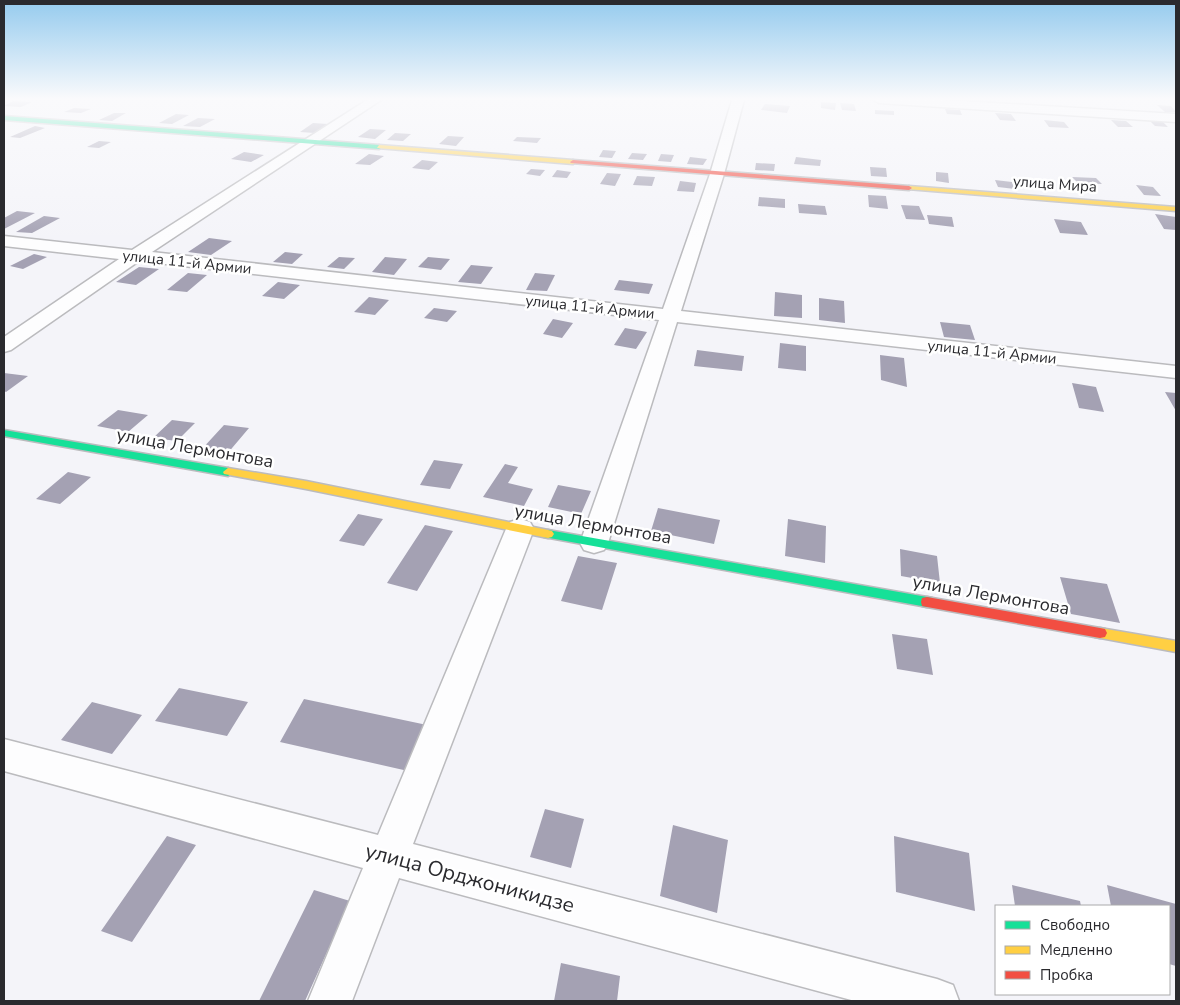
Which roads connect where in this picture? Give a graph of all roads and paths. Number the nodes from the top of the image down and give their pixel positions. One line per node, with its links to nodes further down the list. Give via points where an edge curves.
1 (305, 147): 7 (street)
2 (362, 147): 4 (street, улица Мира)
3 (725, 147): 4 (street)
4 (717, 174): 5 (street, улица Мира); 8 (street)
5 (1176, 208)
6 (4, 241): 7 (street, улица 11-й Армии)
7 (135, 256): 8 (street, улица 11-й Армии); 9 (street)
8 (670, 316): 10 (street, улица 11-й Армии); 13 (street)
9 (4, 346)
10 (1176, 372)
11 (4, 433): 12 (street, улица Лермонтова, via 306,485)
12 (520, 529): 13 (street, улица Лермонтова); 16 (street)
13 (594, 543): 14 (street, улица Лермонтова)
14 (1176, 647)
15 (4, 755): 16 (street, улица Орджоникидзе)
16 (389, 857): 17 (street); 18 (street, улица Орджоникидзе)
17 (330, 1001)
18 (937, 1001)

